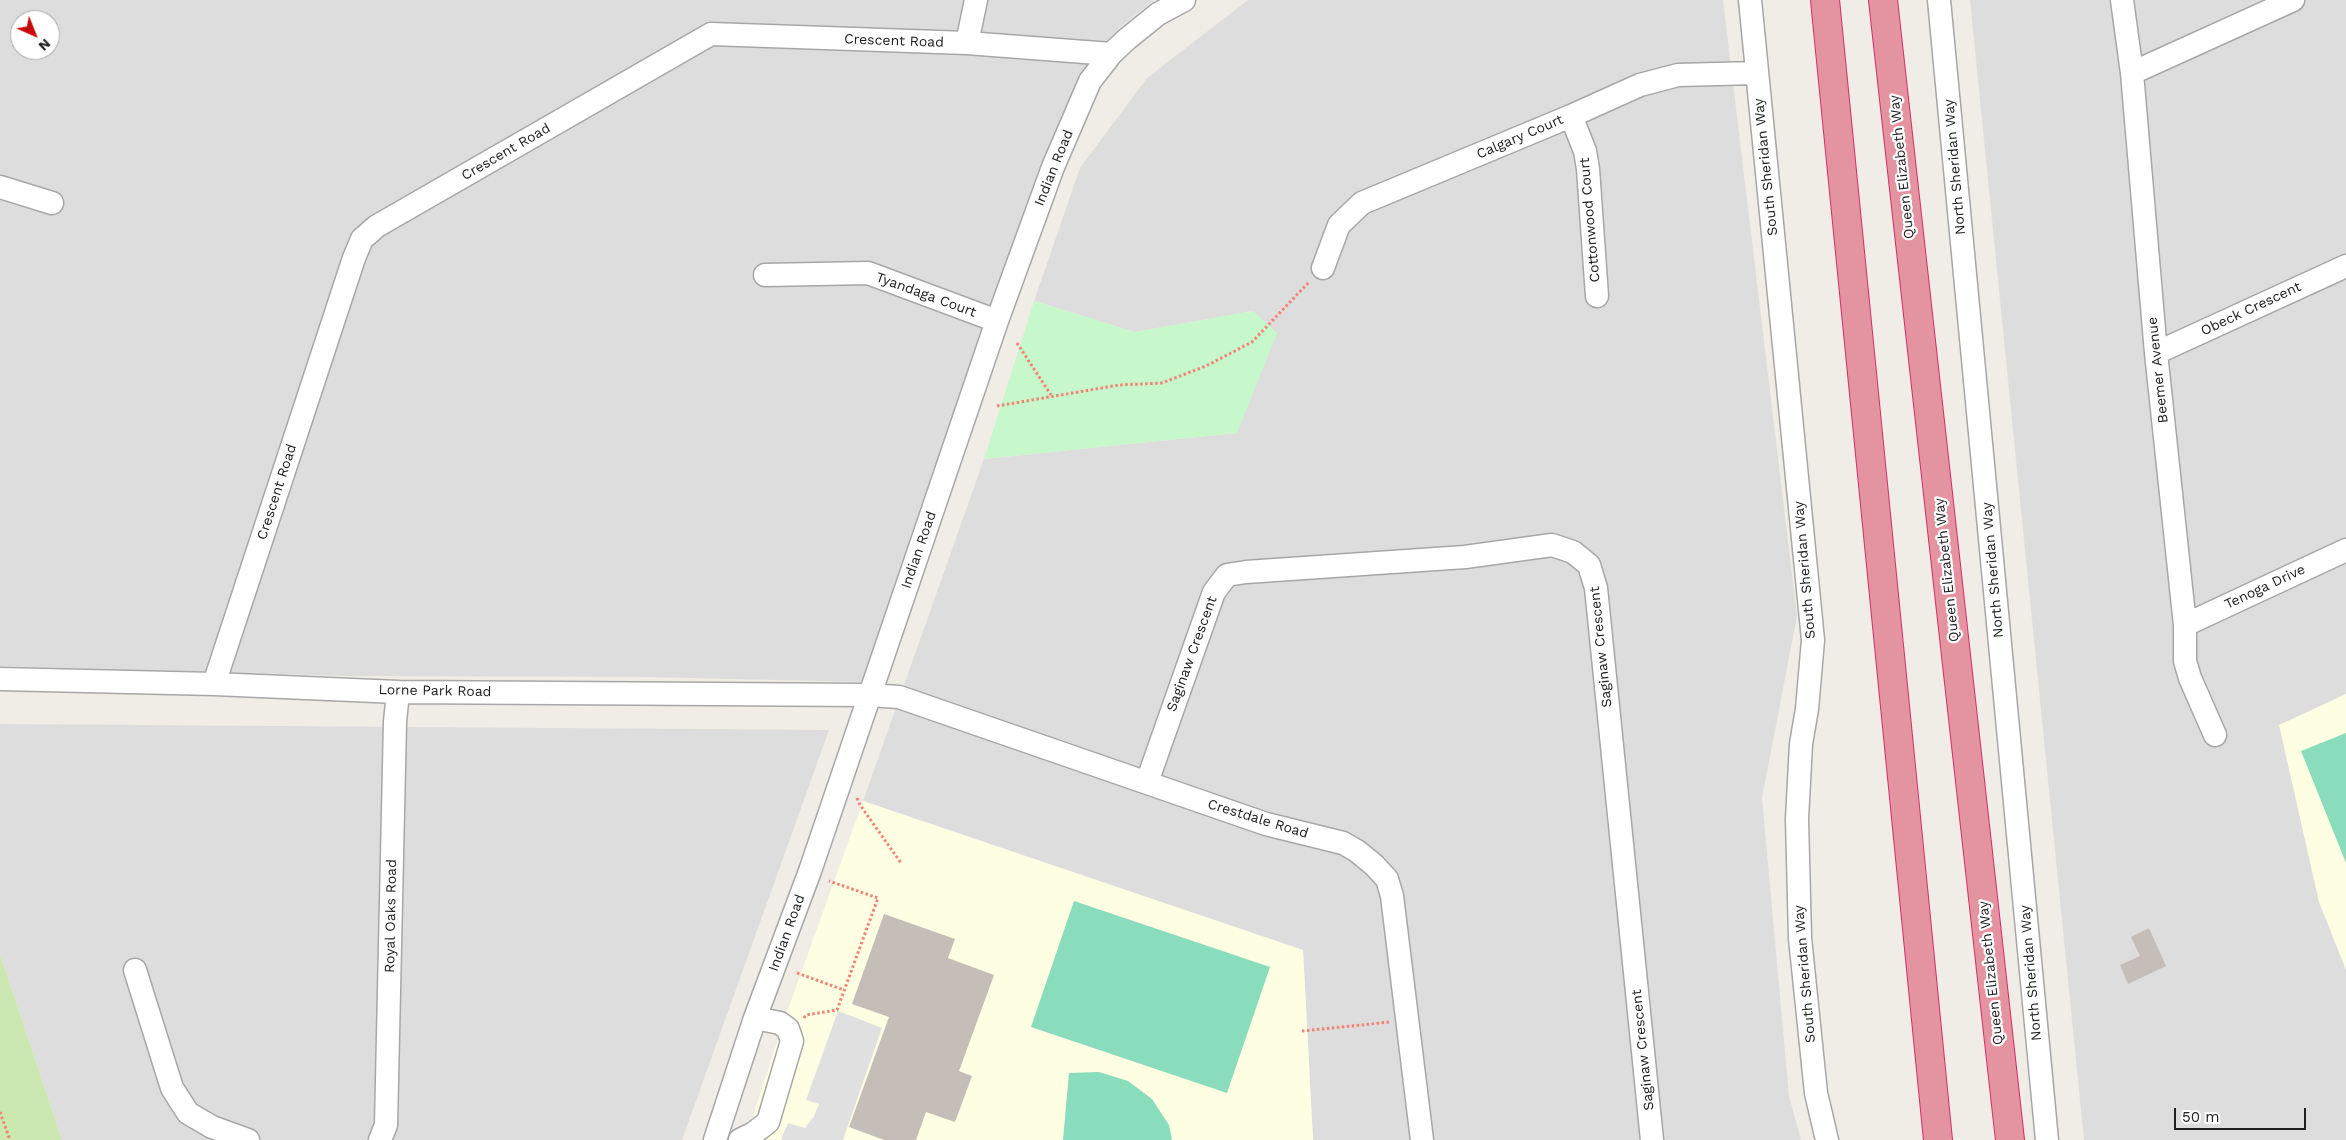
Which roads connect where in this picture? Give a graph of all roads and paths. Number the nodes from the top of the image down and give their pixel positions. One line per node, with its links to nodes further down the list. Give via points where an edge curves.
1 (976, 0): 9 (street)
2 (1184, 0): 10 (street, Indian Road, via 1158,14)
3 (1750, 0): 11 (street, South Sheridan Way)
4 (1825, 0): 52 (highway)
5 (1883, 0): 53 (highway, Queen Elizabeth Way)
6 (1940, 0): 54 (street, North Sheridan Way)
7 (2122, 0): 12 (street, Beemer Avenue)
8 (2293, 0): 12 (street)
9 (967, 43): 10 (street, Crescent Road); 28 (street, Crescent Road, via 711,34 377,226 362,239 354,258)
10 (1111, 54): 20 (street, Indian Road, via 1090,81 1057,158)
11 (1756, 73): 13 (street, Calgary Court, via 1678,75 1640,85); 51 (street, South Sheridan Way, via 1813,640 1801,744 1798,819 1800,938 1816,1093)
12 (2132, 73): 22 (street, Beemer Avenue)
13 (1571, 116): 17 (street, Calgary Court, via 1362,203 1339,225); 19 (street, Cottonwood Court, via 1585,151 1588,170)
14 (0, 187): 15 (street)
15 (52, 203)
16 (2346, 266): 22 (street, Obeck Crescent)
17 (1323, 268): 23 (path, via 1252,342 1206,366 1162,382)
18 (765, 275): 20 (street, Tyandaga Court, via 868,273)
19 (1597, 296)
20 (997, 321): 30 (street, Indian Road)
21 (1016, 343): 23 (path)
22 (2156, 353): 26 (street, Beemer Avenue)
23 (1051, 395): 24 (path)
24 (997, 406)
25 (2346, 550): 26 (street, Tenoga Drive)
26 (2184, 625): 31 (street, Beemer Avenue, via 2185,661)
27 (0, 679): 28 (street, Lorne Park Road)
28 (214, 684): 29 (street, Lorne Park Road)
29 (398, 692): 30 (street, Lorne Park Road); 46 (street, Royal Oaks Road, via 386,1125)
30 (870, 694): 32 (street, Crestdale Road, via 899,697); 39 (street, Indian Road, via 810,871)
31 (2215, 735)
32 (1147, 782): 40 (street, Crestdale Road, via 1266,824 1343,843 1374,865 1387,879 1392,896); 50 (street, Saginaw Crescent, via 1214,592 1227,576 1465,557 1552,545 1573,552 1590,565 1596,588)
33 (857, 798): 34 (path)
34 (901, 862)
35 (829, 881): 38 (path, via 878,898)
36 (135, 970): 45 (street, via 172,1088 188,1113 212,1127)
37 (797, 973): 38 (path)
38 (844, 990): 42 (path, via 836,1010 806,1015)
39 (755, 1018): 42 (street, via 780,1023 788,1029); 47 (street, Indian Road)
40 (1408, 1020): 41 (path); 49 (street, Crestdale Road)
41 (1302, 1030)
42 (792, 1041): 48 (street, via 768,1122 754,1134)
43 (0, 1112): 44 (path)
44 (10, 1140)
45 (248, 1140)
46 (380, 1140)
47 (715, 1140)
48 (740, 1140)
49 (1422, 1140)
50 (1652, 1140)
51 (1827, 1140)
52 (1938, 1140)
53 (2010, 1140)
54 (2047, 1140)

